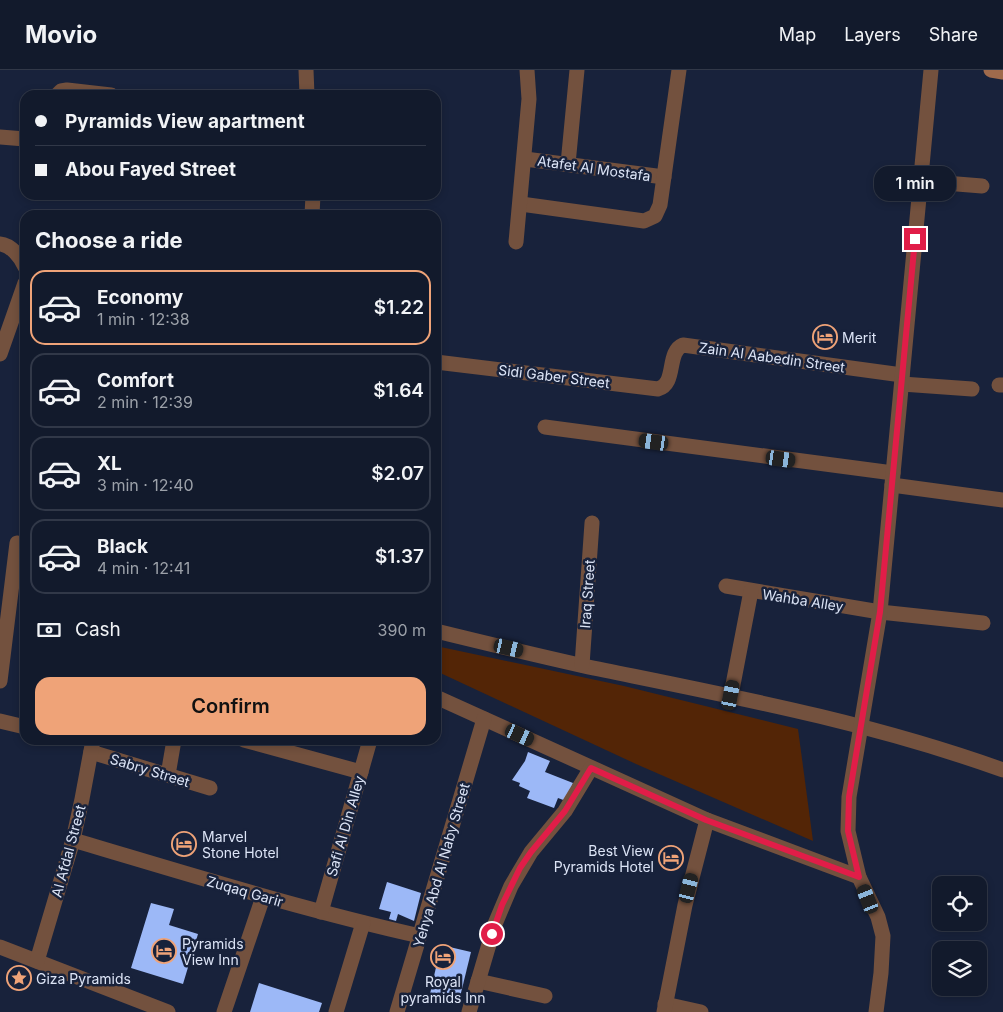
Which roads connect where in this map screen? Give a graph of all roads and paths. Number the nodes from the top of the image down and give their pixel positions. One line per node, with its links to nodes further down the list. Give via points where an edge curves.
1 (306, 70): 8 (street)
2 (527, 70): 11 (street, via 529,99)
3 (577, 70): 12 (street)
4 (679, 70): 13 (street)
5 (931, 70): 14 (street)
6 (992, 70): 7 (main road)
7 (1003, 72)
8 (307, 90)
9 (0, 137): 10 (street)
10 (20, 139)
11 (525, 159): 12 (street, Atafet Al Mostafa); 16 (street)
12 (568, 164): 13 (street, Atafet Al Mostafa)
13 (664, 177): 16 (street, via 659,211 644,221)
14 (920, 181): 15 (street); 23 (street)
15 (982, 186)
16 (520, 204): 17 (street)
17 (516, 242)
18 (0, 244): 19 (street, via 6,245)
19 (20, 259)
20 (20, 296): 21 (street)
21 (0, 354)
22 (441, 363): 24 (street, Sidi Gaber Street, via 658,389)
23 (902, 380): 24 (street, Zain Al Aabedin Street, via 684,345 676,350); 25 (street, Zain Al Aabedin Street); 27 (street)
24 (668, 381)
25 (972, 389)
26 (545, 427): 27 (street)
27 (893, 479): 28 (street); 33 (street)
28 (1003, 500)
29 (592, 523): 36 (street, Iraq Street)
30 (20, 551): 37 (street)
31 (726, 586): 32 (street, Wahba Alley)
32 (751, 591): 33 (street, Wahba Alley); 38 (street)
33 (880, 612): 34 (street, Wahba Alley); 43 (street)
34 (983, 623)
35 (441, 633): 36 (street)
36 (582, 665): 38 (street)
37 (0, 681)
38 (731, 695): 43 (street)
39 (441, 699): 40 (street)
40 (484, 719): 49 (street); 60 (street, Yehya Abd Al Naby Street)
41 (0, 722): 42 (street)
42 (20, 726)
43 (861, 726): 50 (street); 56 (street, via 849,797 848,831)
44 (91, 745): 55 (street, Al Afdal Street)
45 (96, 745): 52 (street, Sabry Street)
46 (173, 745): 52 (street)
47 (262, 745): 51 (street)
48 (369, 745): 51 (street, Safi Al Din Alley)
49 (591, 768): 54 (street); 63 (street, via 565,811 520,868 495,924)
50 (1003, 770)
51 (361, 772): 58 (street, Safi Al Din Alley)
52 (168, 776): 53 (street, Sabry Street)
53 (210, 788)
54 (706, 820): 56 (street); 65 (street, via 684,905)
55 (73, 840): 57 (street, Zuqaq Garir); 62 (street, Al Afdal Street)
56 (859, 877): 72 (street, via 878,917 883,936)
57 (263, 897): 58 (street, Zuqaq Garir); 67 (street)
58 (321, 912): 59 (street, Zuqaq Garir)
59 (364, 923): 60 (street, Zuqaq Garir); 68 (street)
60 (420, 936): 69 (street, Yehya Abd Al Naby Street)
61 (0, 947): 62 (street)
62 (37, 961): 66 (street)
63 (478, 981): 64 (street); 70 (street)
64 (545, 996)
65 (665, 1008): 71 (street)
66 (168, 1012)
67 (224, 1012)
68 (336, 1012)
69 (398, 1012)
70 (469, 1012)
71 (701, 1012)
72 (876, 1012)

